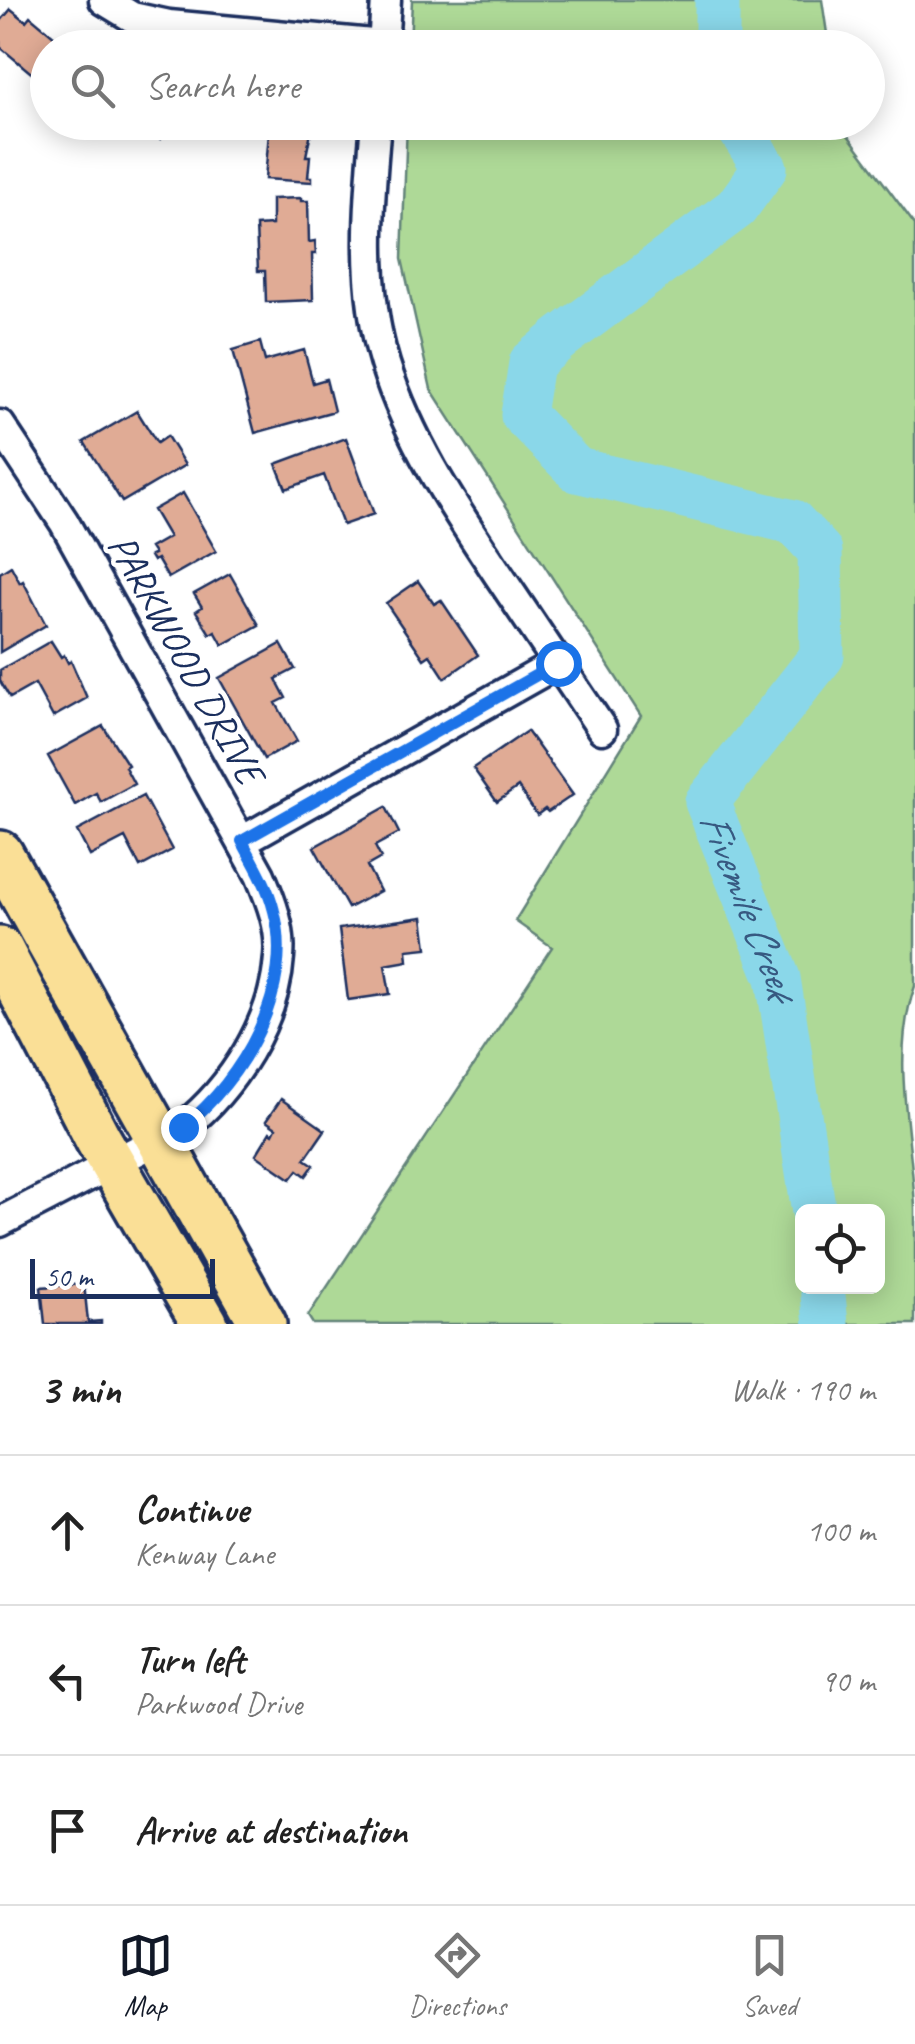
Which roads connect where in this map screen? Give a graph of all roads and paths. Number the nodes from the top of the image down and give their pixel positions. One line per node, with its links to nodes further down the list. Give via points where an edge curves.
1 (104, 0): 3 (street, via 132,17)
2 (386, 0): 4 (street)
3 (220, 30)
4 (384, 30)
5 (374, 140): 7 (street, via 371,290 384,362 414,440)
6 (0, 424): 9 (street, PARKWOOD DRIVE, via 64,522)
7 (558, 663): 8 (street); 9 (street)
8 (602, 729)
9 (242, 841): 12 (street, PARKWOOD DRIVE, via 275,912 280,956 272,995 231,1076 202,1112)
10 (0, 854): 12 (main road)
11 (0, 950): 13 (main road)
12 (161, 1138): 13 (street, PARKWOOD DRIVE); 16 (main road)
13 (113, 1164): 14 (street, PARKWOOD DRIVE); 15 (main road)
14 (0, 1222)
15 (205, 1324)
16 (263, 1324)

